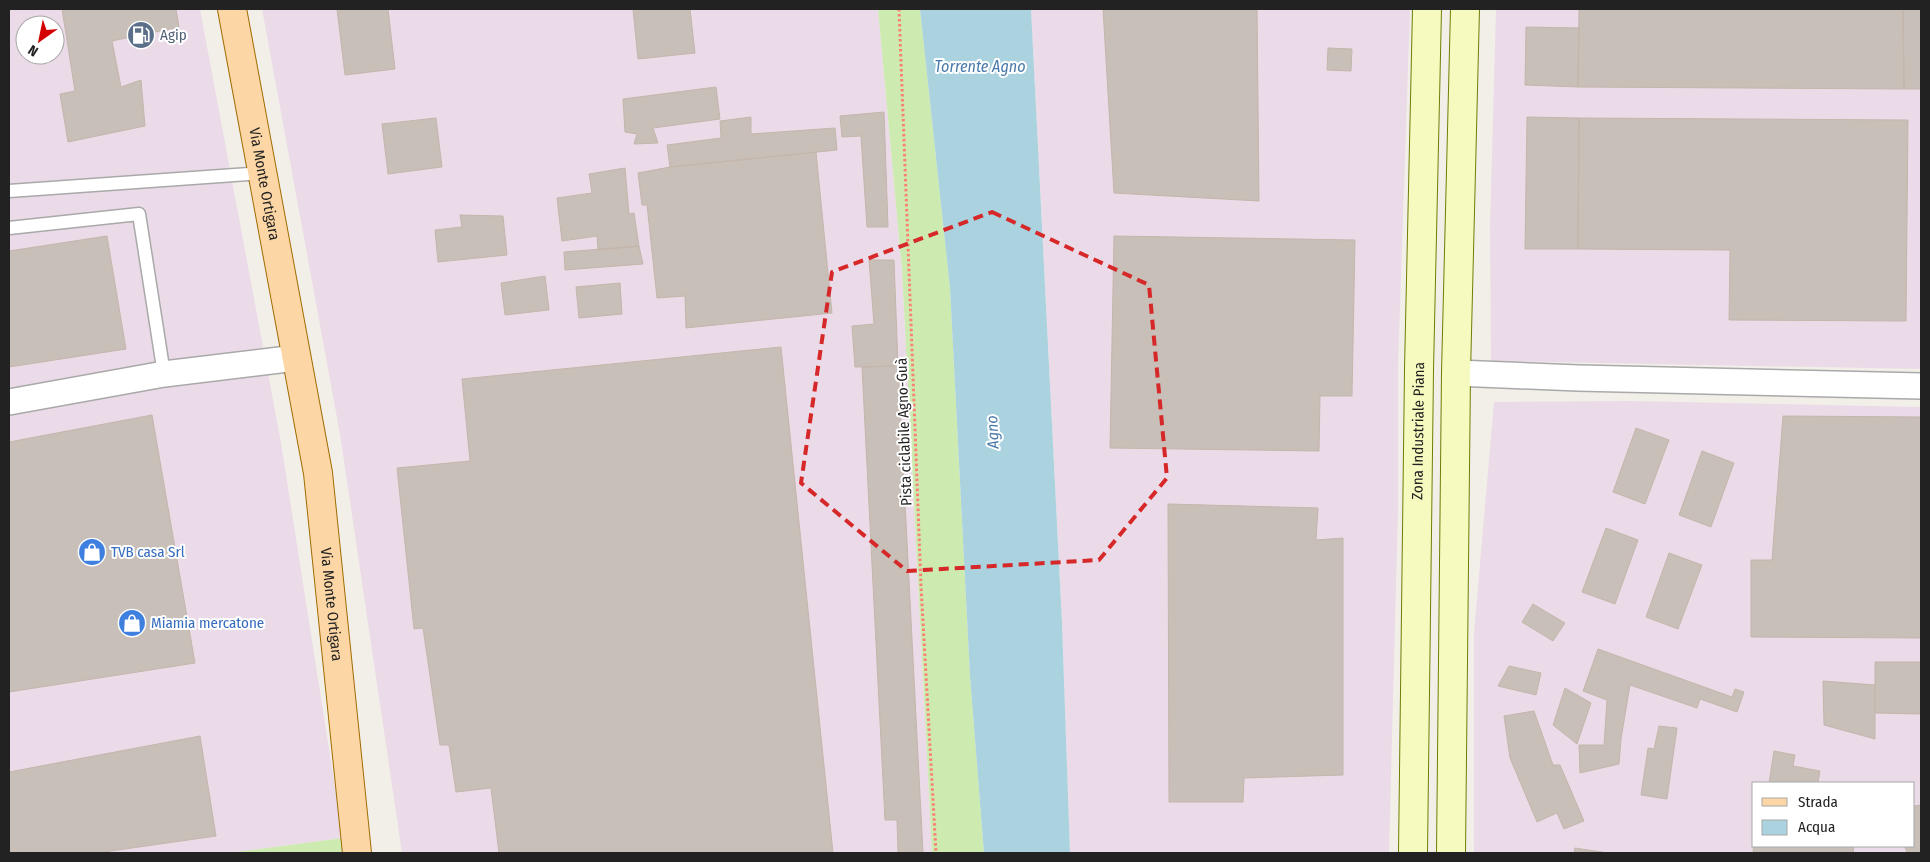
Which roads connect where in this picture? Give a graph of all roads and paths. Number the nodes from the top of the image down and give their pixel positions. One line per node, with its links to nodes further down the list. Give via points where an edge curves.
1 (232, 9): 5 (main road, Via Monte Ortigara)
2 (899, 9): 14 (path, Pista ciclabile Agno-Guà)
3 (1428, 9): 15 (main road, Zona Industriale Piana, via 1418,370)
4 (1465, 9): 9 (main road)
5 (262, 173): 6 (lane); 8 (main road, Via Monte Ortigara)
6 (9, 191)
7 (9, 228): 10 (lane, via 139,214)
8 (296, 358): 10 (street); 13 (main road, Via Monte Ortigara, via 318,473)
9 (1456, 373): 11 (street); 16 (main road)
10 (164, 374): 12 (street)
11 (1921, 386)
12 (9, 402)
13 (357, 853)
14 (936, 853)
15 (1413, 853)
16 (1451, 853)

